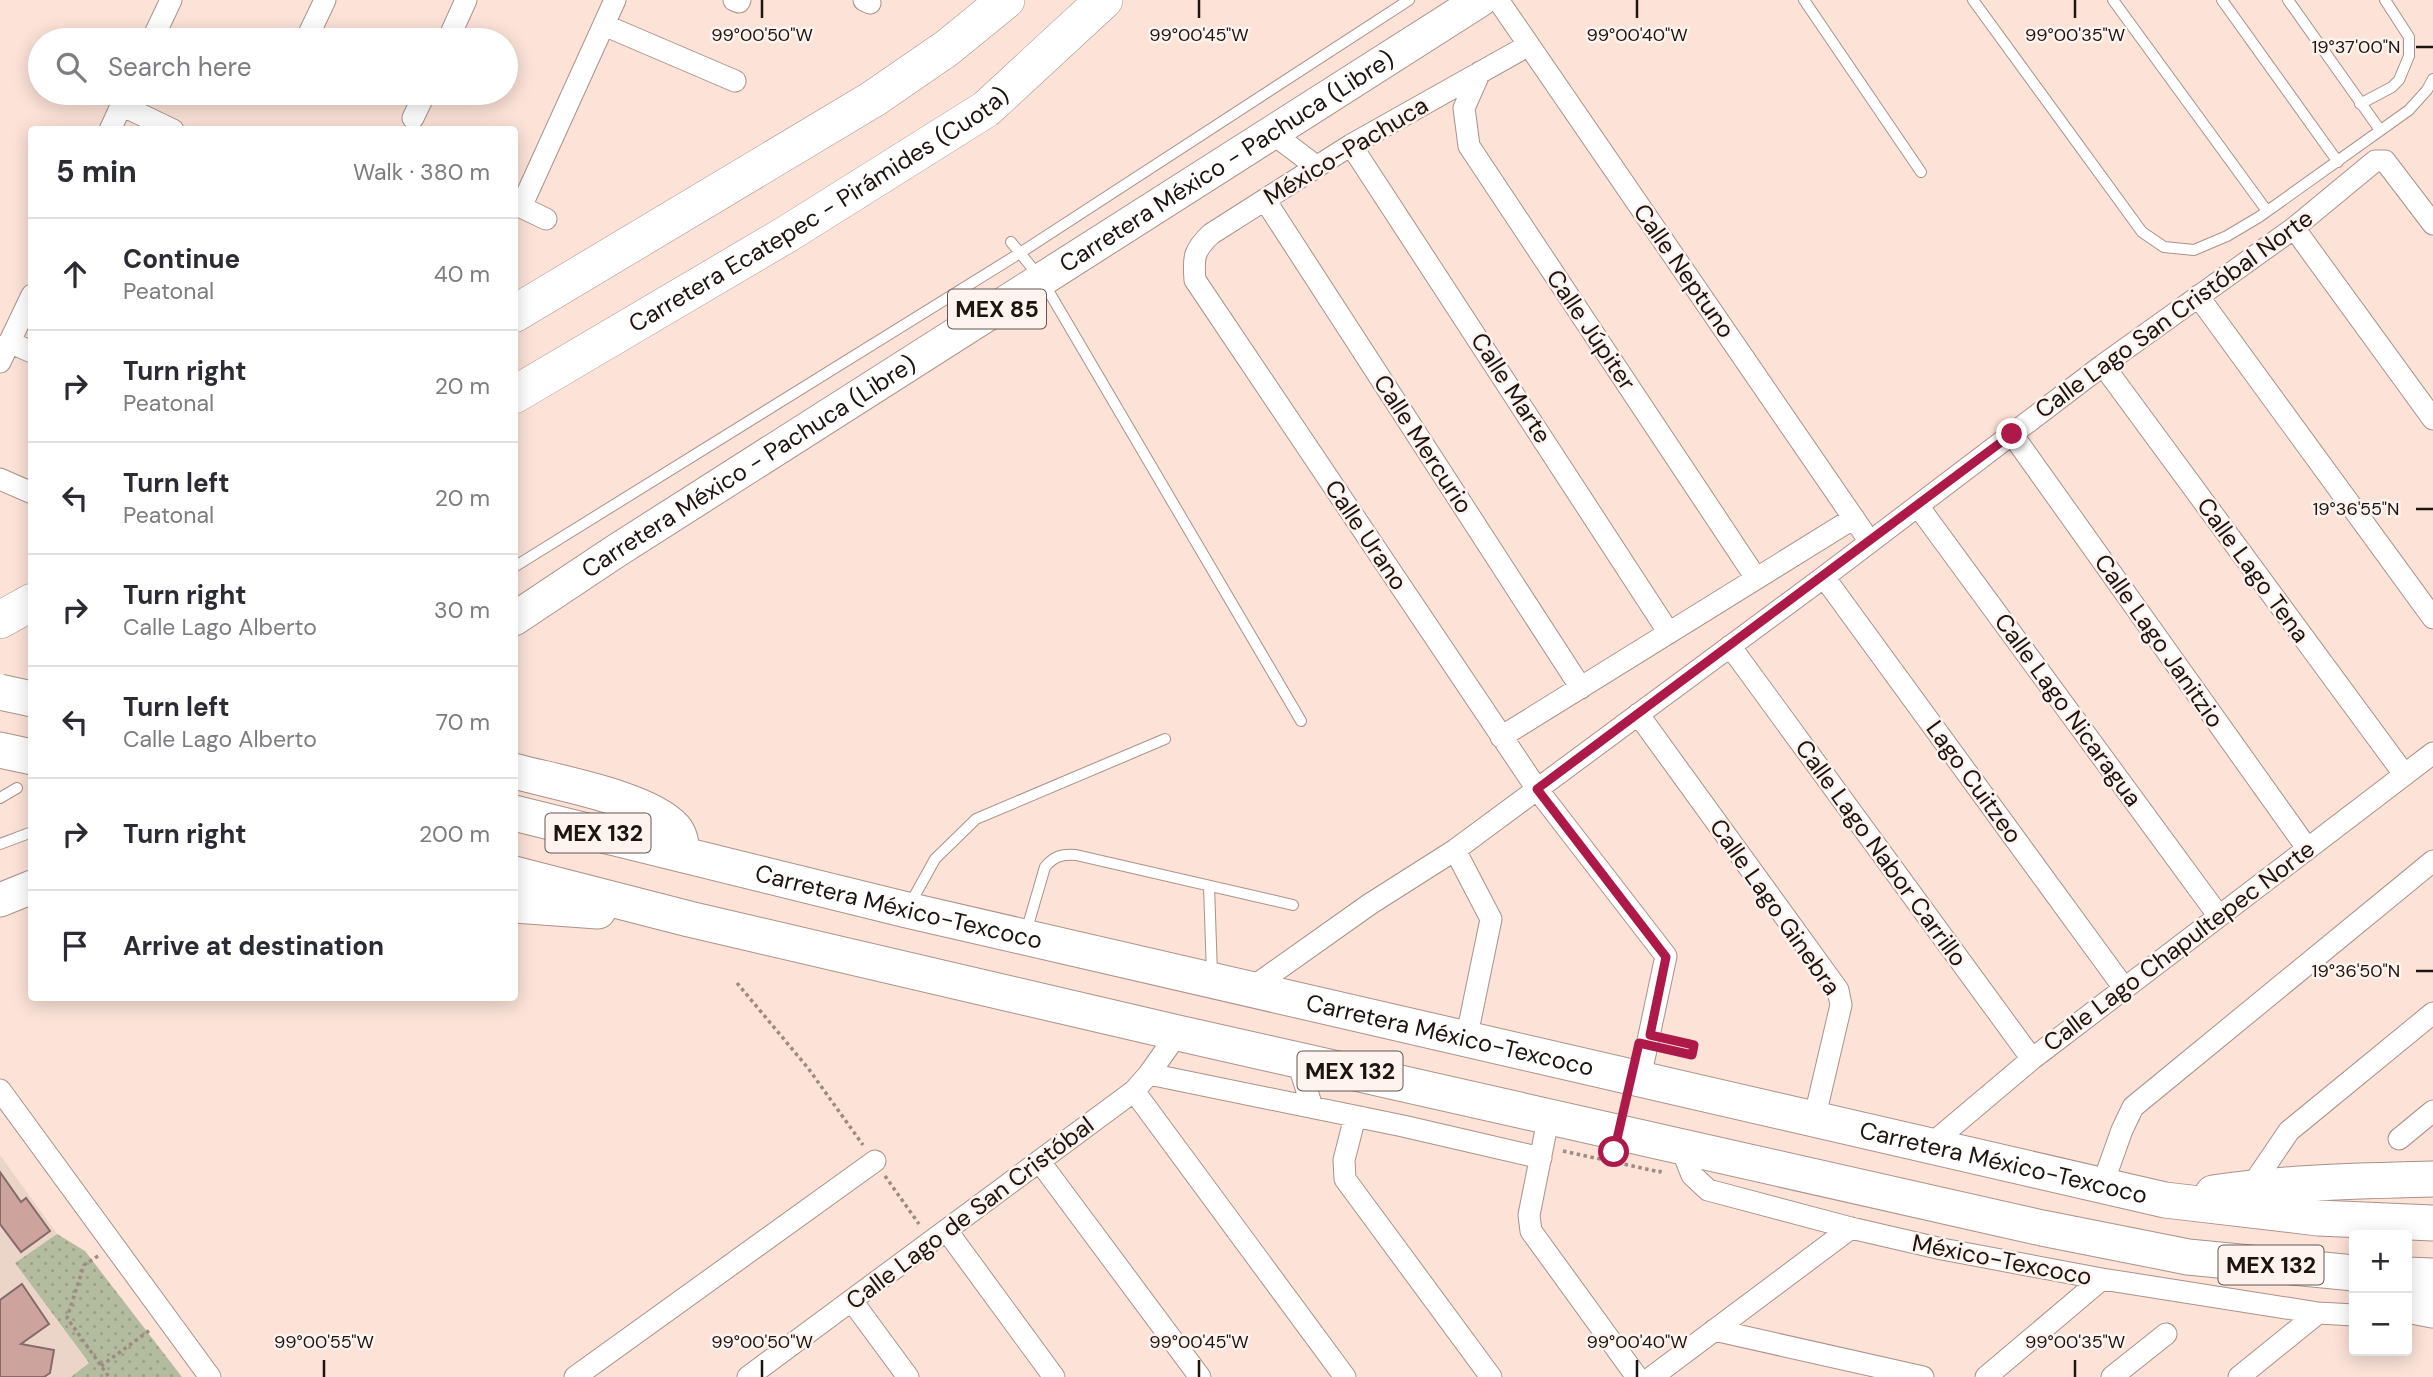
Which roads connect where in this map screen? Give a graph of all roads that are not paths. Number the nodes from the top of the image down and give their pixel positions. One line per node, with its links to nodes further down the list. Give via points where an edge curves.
1 (171, 0): 17 (street)
2 (324, 0): 18 (street)
3 (466, 0): 19 (street)
4 (615, 0): 16 (street)
5 (1006, 0): 48 (highway, via 873,99)
6 (1104, 0): 53 (highway, Carretera Ecatepec - Pirámides (Cuota), via 985,109 787,234)
7 (1409, 0): 43 (lane)
8 (1480, 0): 32 (main road, Carretera México - Pachuca (Libre) / MEX 85)
9 (1497, 0): 20 (street, Calle Neptuno)
10 (1804, 0): 36 (lane)
11 (1973, 0): 38 (lane, via 2143,232 2164,247 2194,250)
12 (2113, 0): 38 (lane)
13 (2221, 0): 34 (lane)
14 (2288, 0): 24 (lane)
15 (2385, 0): 24 (lane, via 2409,37 2409,57 2392,87)
16 (604, 24): 23 (street); 39 (street, via 521,207)
17 (158, 28)
18 (311, 28)
19 (453, 28)
20 (1528, 45): 21 (street, México-Pachuca); 59 (street, Calle Neptuno)
21 (1480, 72): 33 (street, México-Pachuca); 63 (street, Calle Júpiter, via 1464,108 1469,146)
22 (2433, 79): 31 (lane, via 2409,110)
23 (735, 81)
24 (2360, 104): 31 (lane)
25 (121, 105): 29 (street)
26 (133, 105): 30 (street)
27 (420, 105): 28 (street)
28 (414, 118)
29 (112, 126)
30 (167, 126)
31 (2380, 130): 34 (lane)
32 (1272, 133): 35 (street); 44 (main road, Carretera México - Pachuca (Libre) / MEX 85)
33 (1351, 145): 35 (street, México-Pachuca); 68 (street, Calle Marte)
34 (2337, 162): 38 (lane)
35 (1317, 167): 37 (street, México-Pachuca)
36 (1921, 172)
37 (1265, 200): 45 (street, México-Pachuca, via 1197,247); 71 (street, Calle Mercurio)
38 (2267, 211)
39 (546, 219)
40 (2433, 224): 41 (street, Calle Lago San Cristóbal Norte, via 2385,161 2375,161)
41 (2294, 228): 46 (street, Calle Lago San Cristóbal Norte); 54 (street)
42 (1011, 242): 43 (lane)
43 (1020, 253): 44 (lane); 61 (lane)
44 (1042, 280): 65 (main road, Carretera México - Pachuca (Libre) / MEX 85); 76 (lane)
45 (1195, 280): 77 (street, Calle Urano)
46 (2198, 296): 52 (street, Calle Lago San Cristóbal Norte); 66 (street)
47 (28, 303): 49 (street)
48 (518, 312)
49 (9, 342): 50 (street); 51 (street)
50 (28, 350)
51 (0, 362)
52 (2103, 365): 55 (street, Calle Lago San Cristóbal Norte); 83 (street, Calle Lago Tena)
53 (518, 393)
54 (2433, 419)
55 (2012, 434): 58 (street, Calle Lago San Cristóbal Norte); 89 (street, Calle Lago Janitzio)
56 (0, 479): 57 (street)
57 (28, 491)
58 (1918, 506): 60 (street, Calle Lago San Cristóbal Norte); 101 (street, Calle Lago Nicaragua)
59 (1854, 518): 60 (street, Calle Neptuno); 63 (street)
60 (1870, 542): 62 (street, Calle Lago San Cristóbal Norte)
61 (518, 565)
62 (1824, 577): 69 (street, Calle Lago San Cristóbal Norte); 104 (street, Lago Cuitzeo)
63 (1756, 578): 68 (street)
64 (28, 604): 67 (highway)
65 (518, 616)
66 (2433, 618)
67 (0, 621)
68 (1669, 632): 71 (street)
69 (1730, 646): 75 (street, Calle Lago San Cristóbal Norte); 110 (street, Calle Lago Nabor Carrillo)
70 (28, 681): 73 (highway)
71 (1581, 688): 77 (street)
72 (0, 692): 74 (highway, bridge)
73 (0, 697)
74 (28, 698)
75 (1638, 714): 84 (street, Calle Lago San Cristóbal Norte); 119 (street, Calle Lago Ginebra, via 1838,990 1841,1005)
76 (1301, 721)
77 (1501, 737): 84 (street, Calle Urano)
78 (1165, 739): 99 (lane, via 976,819 935,859)
79 (0, 750): 81 (highway)
80 (2433, 753): 83 (street, Calle Lago Chapultepec Norte)
81 (24, 772): 85 (lane)
82 (518, 772): 91 (highway, via 643,809 673,827 680,836)
83 (2404, 774): 89 (street, Calle Lago Chapultepec Norte)
84 (1537, 789): 90 (street, Calle Lago San Cristóbal Norte); 112 (street, Calle Urano, via 1666,957)
85 (0, 798)
86 (518, 814): 91 (highway, Carretera México-Texcoco / MEX 132)
87 (28, 834): 88 (lane)
88 (1, 846)
89 (2307, 848): 101 (street, Calle Lago Chapultepec Norte)
90 (1455, 850): 105 (street, Calle Lago San Cristóbal Norte); 108 (street, via 1491,919)
91 (682, 854): 99 (highway, Carretera México-Texcoco / MEX 132)
92 (2433, 861): 128 (street, via 2133,1107)
93 (518, 875): 100 (highway, MEX 132)
94 (1209, 886): 98 (lane); 102 (lane, via 1062,854 1045,867); 103 (lane)
95 (28, 889): 96 (main road)
96 (0, 900)
97 (518, 905): 100 (highway)
98 (1293, 905)
99 (907, 910): 102 (highway, Carretera México-Texcoco / MEX 132)
100 (663, 912): 107 (highway, MEX 132)
101 (2218, 915): 104 (street, Calle Lago Chapultepec Norte)
102 (1025, 937): 103 (highway, Carretera México-Texcoco / MEX 132)
103 (1212, 980): 105 (highway, Carretera México-Texcoco / MEX 132)
104 (2124, 988): 110 (street, Calle Lago Chapultepec Norte)
105 (1250, 989): 108 (highway, Carretera México-Texcoco / MEX 132)
106 (2433, 1013): 129 (street, via 2289,1131)
107 (1178, 1033): 109 (highway, MEX 132); 111 (street, Calle Lago de San Cristóbal)
108 (1466, 1040): 112 (highway, Carretera México-Texcoco / MEX 132)
109 (1297, 1059): 113 (highway, MEX 132); 116 (street)
110 (2032, 1059): 123 (street, Calle Lago Chapultepec Norte)
111 (1149, 1074): 114 (street, Calle Lago de San Cristóbal); 116 (street)
112 (1640, 1078): 119 (highway, Carretera México-Texcoco / MEX 132)
113 (1409, 1084): 120 (street); 122 (highway, MEX 132)
114 (1134, 1091): 126 (street, Calle Lago de San Cristóbal); 156 (street)
115 (4, 1105): 151 (street)
116 (1312, 1107): 118 (street)
117 (2433, 1111): 121 (street)
118 (1354, 1117): 120 (street); 157 (street, via 1345,1179)
119 (1814, 1120): 123 (highway, Carretera México-Texcoco / MEX 132)
120 (1403, 1126): 122 (street)
121 (2399, 1139)
122 (1545, 1140): 124 (highway, MEX 132); 158 (street, via 1528,1214 1531,1230)
123 (1929, 1146): 128 (highway, Carretera México-Texcoco / MEX 132)
124 (1671, 1154): 132 (street, México-Texcoco, via 1709,1190); 134 (highway, MEX 132)
125 (875, 1161): 152 (street)
126 (1040, 1162): 133 (street, Calle Lago de San Cristóbal); 155 (street)
127 (2433, 1179): 129 (highway)
128 (2102, 1186): 130 (highway, Carretera México-Texcoco / MEX 132)
129 (2251, 1187): 130 (highway)
130 (2165, 1200): 131 (highway, Carretera México-Texcoco / MEX 132, via 2318,1218)
131 (2433, 1223)
132 (1851, 1228): 138 (street, México-Texcoco); 147 (street)
133 (939, 1236): 140 (street, Calle Lago de San Cristóbal); 154 (street)
134 (2188, 1257): 135 (highway, MEX 132); 139 (highway, via 2282,1286)
135 (2349, 1273)
136 (2412, 1275): 137 (highway)
137 (2433, 1276)
138 (2102, 1279): 143 (street, México-Texcoco); 162 (street)
139 (2349, 1296)
140 (852, 1301): 150 (street, Calle Lago de San Cristóbal); 153 (street)
141 (2412, 1306): 142 (highway)
142 (2433, 1310)
143 (2318, 1313): 144 (street, México-Texcoco); 164 (street)
144 (2349, 1315)
145 (2412, 1319): 146 (street)
146 (2433, 1321)
147 (1714, 1330): 149 (street); 159 (street)
148 (2166, 1334): 163 (street)
149 (1859, 1363): 160 (street); 161 (street)
150 (757, 1374)
151 (210, 1377)
152 (575, 1377)
153 (908, 1377)
154 (1054, 1377)
155 (1200, 1377)
156 (1345, 1377)
157 (1490, 1377)
158 (1637, 1377)
159 (1652, 1377)
160 (1840, 1377)
161 (1923, 1377)
162 (1986, 1377)
163 (2112, 1377)
164 (2239, 1377)

